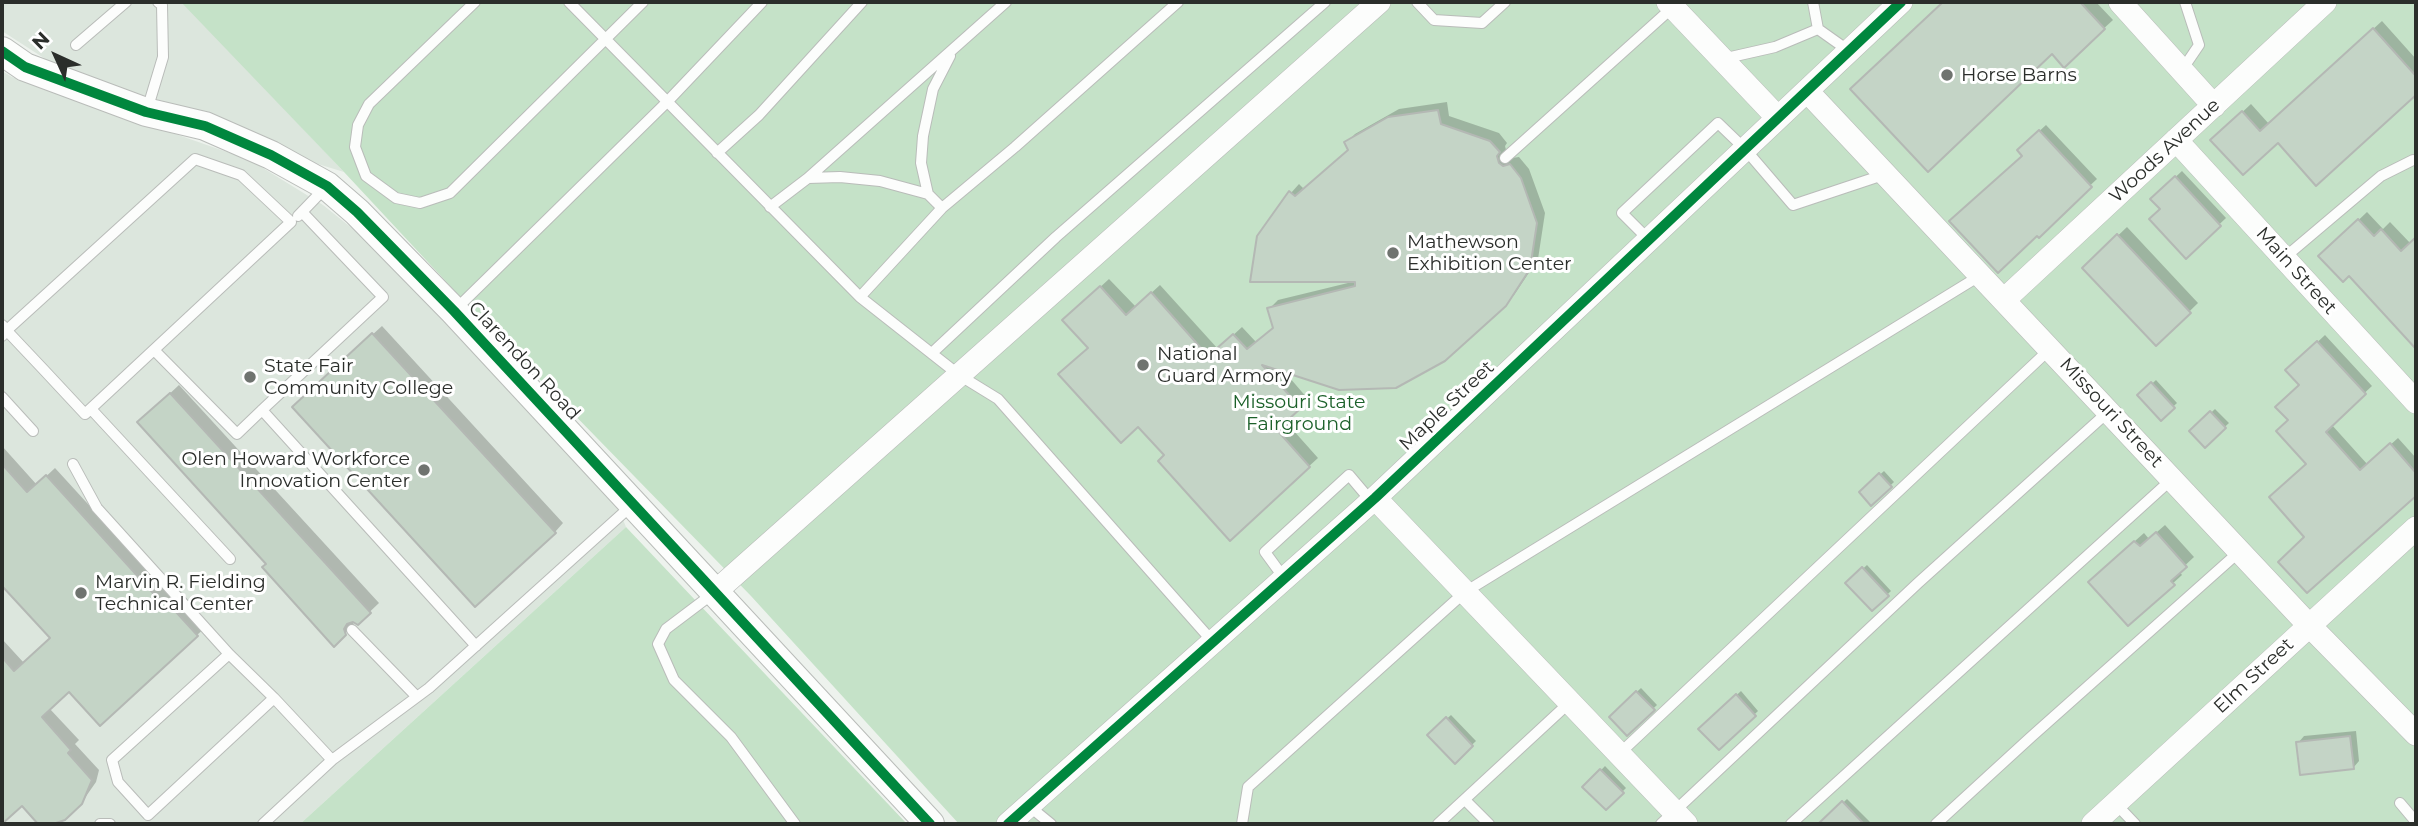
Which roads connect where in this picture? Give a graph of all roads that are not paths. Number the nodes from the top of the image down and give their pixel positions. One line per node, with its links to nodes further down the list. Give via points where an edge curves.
1 (158, 2): 31 (lane, via 162,5 163,57)
2 (475, 2): 21 (lane, via 369,104 358,125 355,147 366,176 396,198 420,203 450,193)
3 (569, 2): 21 (lane)
4 (643, 2): 21 (lane)
5 (762, 2): 29 (lane)
6 (862, 2): 35 (lane, via 759,115)
7 (1006, 2): 23 (lane)
8 (1178, 2): 43 (lane)
9 (1325, 2): 55 (lane, via 1056,237)
10 (1379, 2): 56 (street)
11 (1417, 2): 12 (lane, via 1434,20 1482,23)
12 (1505, 2)
13 (1813, 2): 20 (lane)
14 (1901, 2): 25 (street, Maple Street)
15 (2120, 2): 27 (street)
16 (2185, 2): 27 (lane, via 2199,45)
17 (2325, 2): 30 (street, Woods Avenue)
18 (117, 4): 22 (lane)
19 (1670, 4): 26 (street); 36 (lane)
20 (1818, 29): 25 (lane); 26 (lane, via 1775,47)
21 (605, 39): 29 (lane)
22 (76, 45)
23 (954, 48): 39 (lane); 41 (lane, via 933,89 923,136 921,163)
24 (2, 51): 31 (street, Clarendon Road, via 25,67)
25 (1849, 51): 28 (street, Maple Street)
26 (1722, 59): 32 (street)
27 (2182, 70): 30 (street)
28 (1807, 91): 32 (street, Maple Street); 38 (street, Missouri Street)
29 (667, 102): 35 (lane); 51 (lane)
30 (2214, 106): 33 (street, Woods Avenue)
31 (146, 112): 40 (street, Clarendon Road, via 205,126)
32 (1778, 118): 34 (street, Maple Street)
33 (2176, 140): 47 (street, Main Street); 50 (street, Woods Avenue)
34 (1745, 149): 38 (lane, via 1793,205); 46 (street, Maple Street); 46 (lane, via 1718,123 1622,213)
35 (717, 153): 42 (lane)
36 (1505, 158)
37 (2413, 160): 47 (lane, via 2381,176)
38 (1886, 174): 48 (street, Missouri Street)
39 (808, 178): 41 (lane, via 880,181); 42 (lane)
40 (327, 186): 44 (lane); 51 (street, Clarendon Road)
41 (928, 194): 43 (lane)
42 (770, 207): 49 (lane)
43 (942, 208): 49 (lane)
44 (302, 212): 45 (lane); 60 (lane, via 383,297)
45 (291, 222): 52 (lane, via 241,175 195,159); 54 (lane)
46 (1649, 240): 65 (street, Maple Street)
47 (2284, 258): 58 (street, Main Street)
48 (1982, 275): 50 (street, Missouri Street); 72 (lane)
49 (860, 297): 55 (lane)
50 (2005, 299): 53 (street, Missouri Street)
51 (454, 311): 66 (street, Clarendon Road)
52 (3, 330): 59 (lane, via 85,414)
53 (2051, 348): 61 (street, Missouri Street); 82 (lane)
54 (154, 350): 59 (lane); 60 (lane, via 237,434)
55 (932, 353): 56 (lane)
56 (959, 375): 71 (street); 75 (lane, via 998,399)
57 (2, 397): 62 (lane)
58 (2415, 399)
59 (91, 409): 69 (lane)
60 (262, 410): 76 (lane)
61 (2109, 411): 64 (street, Missouri Street); 88 (lane, via 1918,583)
62 (33, 431)
63 (73, 464): 77 (lane, via 97,508)
64 (2172, 478): 68 (street, Missouri Street); 100 (lane)
65 (1373, 499): 70 (street, Maple Street); 70 (lane, via 1349,475 1265,552); 72 (street)
66 (633, 505): 71 (street, Clarendon Road); 76 (lane)
67 (2416, 528): 73 (street, Elm Street)
68 (2240, 551): 73 (street, Missouri Street); 101 (lane)
69 (230, 559)
70 (1284, 578): 75 (street, Maple Street)
71 (715, 592): 93 (lane, via 666,629 658,644 674,680 732,737); 94 (street, Clarendon Road)
72 (1465, 592): 80 (street); 97 (lane, via 1248,787)
73 (2310, 625): 81 (street, Missouri Street); 85 (street, Elm Street)
74 (352, 630): 78 (lane)
75 (1213, 642): 87 (street, Maple Street)
76 (476, 646): 78 (lane)
77 (229, 654): 79 (lane); 79 (lane, via 112,760 118,782 148,815)
78 (417, 697): 83 (lane)
79 (274, 698): 83 (lane)
80 (1570, 702): 82 (street); 84 (lane)
81 (2416, 734)
82 (1619, 754): 88 (street)
83 (332, 760): 92 (lane)
84 (1465, 800): 98 (lane); 99 (lane)
85 (2115, 803): 102 (street, Elm Street); 103 (lane)
86 (2400, 803): 89 (lane)
87 (1029, 806): 95 (street, Maple Street); 96 (lane)
88 (1674, 820)
89 (2416, 822)
90 (100, 824): 91 (lane)
91 (110, 824)
92 (263, 824)
93 (795, 824)
94 (930, 824)
95 (1008, 824)
96 (1051, 824)
97 (1242, 824)
98 (1438, 824)
99 (1489, 824)
100 (1791, 824)
101 (1937, 824)
102 (2092, 824)
103 (2135, 824)

